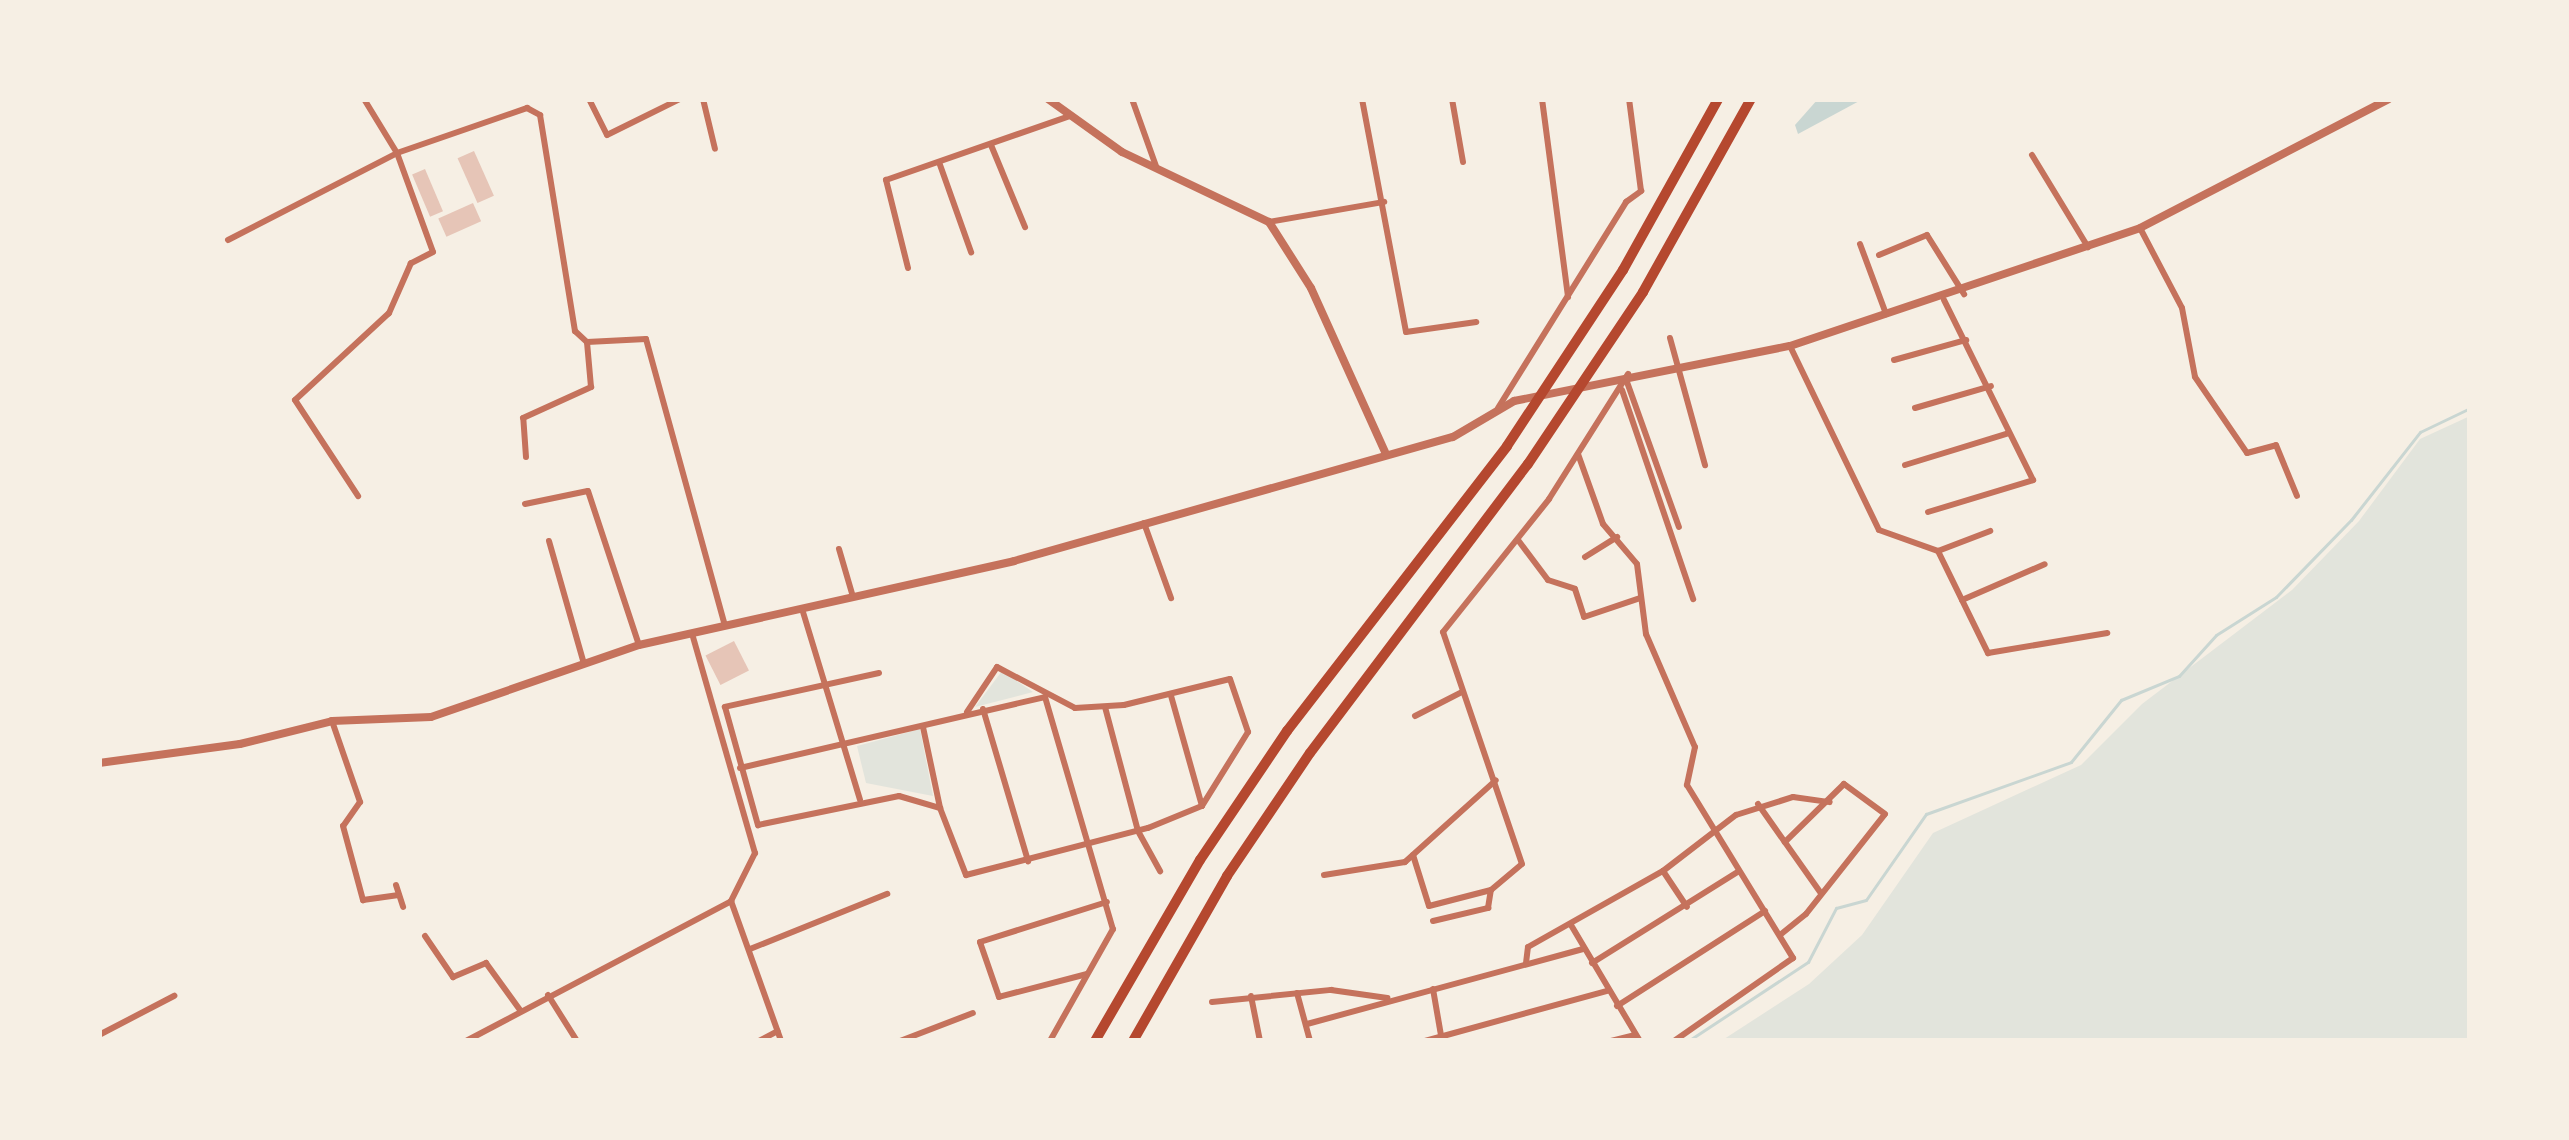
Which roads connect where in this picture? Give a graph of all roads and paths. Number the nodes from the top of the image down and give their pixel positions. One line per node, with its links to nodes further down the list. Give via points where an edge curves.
1 (364, 99): 19 (street)
2 (590, 99): 15 (street, via 608,135)
3 (647, 99): 15 (street)
4 (680, 99): 15 (street)
5 (703, 99): 18 (street)
6 (1048, 99): 16 (street)
7 (1132, 99): 23 (street)
8 (1362, 99): 24 (street)
9 (1452, 99): 22 (street)
10 (1542, 99): 36 (street)
11 (1628, 99): 36 (street, via 1641,191 1626,202)
12 (1718, 99): 152 (highway, via 1623,270 1507,446 1274,749)
13 (1751, 99): 153 (highway, via 1643,292 1515,482 1310,753 1227,876)
14 (2389, 99): 27 (street)
15 (654, 112)
16 (1070, 116): 17 (street); 23 (street)
17 (991, 146): 21 (street); 26 (street)
18 (715, 149)
19 (397, 153): 28 (street); 41 (street, via 526,108 540,116 575,331); 56 (street, via 433,252 412,263 393,308 295,400)
20 (2032, 155): 30 (street)
21 (940, 162): 31 (street); 33 (street, via 884,184)
22 (1463, 162)
23 (1158, 172): 25 (street)
24 (1385, 202): 25 (street); 38 (street, via 1407,334)
25 (1269, 223): 51 (street, via 1311,289)
26 (1025, 226)
27 (2140, 228): 30 (street); 57 (street, via 2182,308 2195,377 2247,453 2276,445)
28 (228, 240)
29 (1860, 244): 37 (street)
30 (2088, 248): 34 (street)
31 (971, 252)
32 (1879, 255): 34 (street, via 1927,235)
33 (908, 268)
34 (1964, 294): 35 (street)
35 (1944, 300): 37 (street); 40 (street)
36 (1569, 302): 48 (street)
37 (1887, 317): 42 (street)
38 (1476, 322)
39 (1670, 338): 44 (street)
40 (1966, 340): 43 (street); 46 (street)
41 (587, 342): 53 (street, via 591,387 524,418); 76 (street, via 646,339)
42 (1790, 346): 44 (street); 67 (street, via 1879,530)
43 (1894, 360)
44 (1677, 364): 45 (street); 54 (street)
45 (1624, 376): 47 (street); 48 (street); 61 (street)
46 (1990, 386): 49 (street); 50 (street)
47 (1622, 390): 52 (street); 72 (street)
48 (1498, 408): 51 (street, via 1453,437)
49 (1916, 409)
50 (2006, 434): 55 (street); 59 (street, via 2033,479)
51 (1386, 454): 60 (street)
52 (1578, 454): 63 (street, via 1603,524); 64 (street)
53 (526, 457)
54 (1705, 464)
55 (1905, 465)
56 (358, 496)
57 (2297, 496)
58 (525, 504): 79 (street, via 588,491)
59 (1928, 512)
60 (1144, 524): 70 (street); 73 (street)
61 (1678, 527)
62 (1990, 531): 67 (street)
63 (1616, 538): 68 (street); 71 (street, via 1637,564)
64 (1518, 540): 71 (street, via 1548,580 1574,589 1584,617); 83 (street, via 1443,632)
65 (549, 541): 80 (street)
66 (839, 549): 73 (street)
67 (1938, 551): 74 (street)
68 (1585, 557)
69 (2044, 564): 74 (street)
70 (1172, 598)
71 (1640, 598): 102 (street, via 1648,643 1696,747 1687,785)
72 (1693, 599)
73 (854, 600): 75 (street)
74 (1962, 600): 77 (street, via 1990,654)
75 (803, 612): 76 (street); 82 (street)
76 (726, 629): 78 (street)
77 (2107, 633)
78 (693, 637): 79 (street); 116 (street, via 755,854)
79 (639, 645): 80 (street)
80 (584, 664): 90 (street, via 431,717)
81 (879, 674): 82 (street)
82 (824, 682): 92 (street); 94 (street, via 725,707)
83 (1462, 692): 89 (street); 95 (street)
84 (1171, 696): 86 (street); 99 (street); 99 (street, via 1230,679 1246,724 1244,745)
85 (1045, 697): 86 (street, via 1075,708); 87 (street); 88 (street, via 998,667); 104 (street)
86 (1105, 706): 101 (street)
87 (983, 709): 88 (street); 106 (street)
88 (966, 713): 91 (street)
89 (1415, 716)
90 (332, 721): 93 (street, via 240,744); 115 (street, via 360,802 344,826 362,900)
91 (923, 727): 92 (street); 100 (street)
92 (844, 747): 94 (street); 96 (street)
93 (99, 763)
94 (740, 768): 96 (street, via 762,827)
95 (1496, 780): 105 (street); 112 (street, via 1522,856)
96 (860, 800): 100 (street, via 899,796)
97 (1830, 802): 98 (street); 103 (street); 113 (street, via 1844,784 1885,814)
98 (1758, 804): 102 (street); 103 (street)
99 (1202, 806): 101 (street)
100 (940, 808): 106 (street, via 966,875)
101 (1138, 830): 104 (street); 109 (street)
102 (1714, 836): 107 (street); 108 (street)
103 (1785, 842): 113 (street)
104 (1087, 845): 106 (street); 117 (street)
105 (1413, 855): 110 (street, via 1394,867); 112 (street, via 1430,906)
106 (1028, 861)
107 (1663, 871): 119 (street); 122 (street)
108 (1739, 871): 119 (street); 120 (street)
109 (1160, 872)
110 (1324, 875)
111 (396, 885): 115 (street)
112 (1491, 890): 121 (street, via 1488,908)
113 (1820, 892): 123 (street)
114 (887, 894): 125 (street)
115 (399, 895): 118 (street)
116 (731, 901): 125 (street); 133 (street)
117 (1107, 902): 129 (street, via 1113,929); 129 (street, via 980,943 999,997)
118 (404, 907)
119 (1688, 907): 128 (street)
120 (1765, 911): 123 (street); 138 (street)
121 (1433, 921)
122 (1571, 925): 126 (street); 127 (street, via 1528,947)
123 (1780, 934): 158 (street, via 1792,962)
124 (425, 936): 139 (street, via 453,977 490,966)
125 (750, 949): 142 (street)
126 (1584, 949): 127 (street); 128 (street)
127 (1526, 963): 130 (street)
128 (1592, 963): 131 (street)
129 (1087, 974): 151 (street)
130 (1432, 989): 136 (street); 145 (street)
131 (1607, 991): 138 (street); 145 (street)
132 (1297, 993): 134 (street); 136 (street); 141 (street)
133 (548, 995): 139 (street); 147 (street)
134 (1251, 996): 137 (street); 154 (street)
135 (174, 997): 143 (street)
136 (1393, 999): 141 (street)
137 (1212, 1002)
138 (1617, 1006): 144 (street)
139 (520, 1010): 146 (street)
140 (974, 1013): 150 (street)
141 (1306, 1024): 155 (street)
142 (778, 1031): 148 (street); 149 (street)
143 (99, 1035)
144 (1637, 1038): 157 (street)
145 (1442, 1039): 156 (street)
146 (466, 1041)
147 (577, 1041)
148 (759, 1041)
149 (781, 1041)
150 (900, 1041)
151 (1050, 1041)
152 (1095, 1041)
153 (1133, 1041)
154 (1260, 1041)
155 (1310, 1041)
156 (1425, 1041)
157 (1611, 1041)
158 (1674, 1041)

